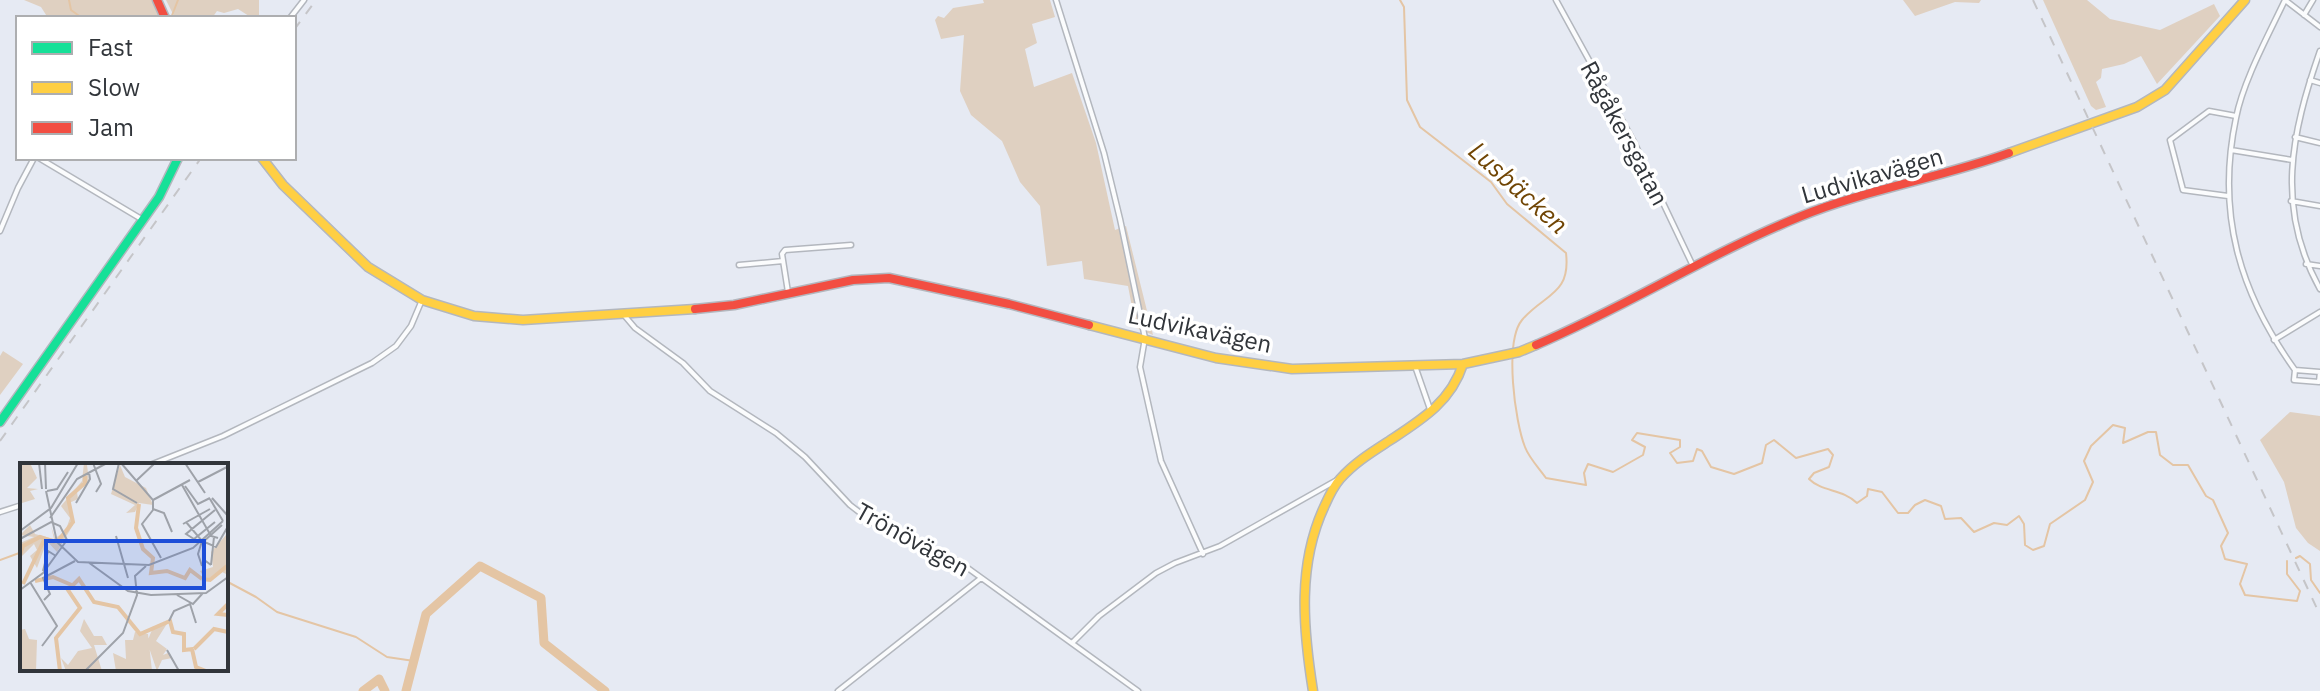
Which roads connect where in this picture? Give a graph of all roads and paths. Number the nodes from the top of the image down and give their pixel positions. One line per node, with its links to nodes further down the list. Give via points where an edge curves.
1 (304, 0): 8 (street)
2 (1056, 0): 38 (street, via 1104,153)
3 (1556, 0): 31 (street, Rågåkersgatan, via 1634,142)
4 (2245, 0): 31 (street, Ludvikavägen, via 2165,90 2137,107 1962,170 1845,199)
5 (2285, 0): 7 (street); 13 (street)
6 (2313, 0): 7 (street)
7 (2304, 15): 9 (street)
8 (292, 16)
9 (2320, 27)
10 (2320, 51): 11 (street)
11 (2310, 80): 12 (street); 14 (street)
12 (2320, 83)
13 (2236, 116): 16 (street); 22 (street, via 2209,111 2170,140 2183,190)
14 (2295, 137): 15 (street); 21 (street)
15 (2320, 143)
16 (2231, 150): 21 (street); 22 (street)
17 (36, 160): 26 (street)
18 (40, 160): 25 (street)
19 (177, 160): 25 (street)
20 (264, 160): 35 (street, Ludvikavägen, via 368,267)
21 (2292, 160): 23 (street)
22 (2228, 196): 39 (street, via 2232,238 2249,293)
23 (2291, 201): 24 (street); 29 (street)
24 (2320, 206)
25 (143, 220): 44 (street)
26 (0, 231)
27 (851, 245): 28 (street, via 790,249 783,252)
28 (783, 261): 30 (street); 34 (street)
29 (2306, 264): 32 (street); 33 (street)
30 (739, 265)
31 (1693, 266): 40 (street, Ludvikavägen, via 1519,352)
32 (2320, 266)
33 (2320, 289)
34 (788, 295): 37 (street, Ludvikavägen); 38 (street, Ludvikavägen, via 853,280 896,278)
35 (422, 300): 37 (street, Ludvikavägen, via 474,316 523,320); 45 (street, via 396,346 372,363)
36 (2320, 312): 39 (street)
37 (624, 315): 50 (street, Trönövägen, via 710,391 805,457 876,525 958,561)
38 (1145, 338): 41 (street, Ludvikavägen, via 1216,358 1292,369); 49 (street, via 1140,367 1161,461)
39 (2274, 340): 42 (street)
40 (1463, 364): 41 (street, Ludvikavägen); 43 (street, via 1451,393)
41 (1415, 366): 43 (street)
42 (2295, 370): 42 (street, via 2294,380 2319,382 2320,372)
43 (1432, 414): 46 (street)
44 (0, 422)
45 (155, 463)
46 (1339, 479): 49 (street); 54 (street, via 1315,523 1306,563 1304,639)
47 (20, 506): 48 (street)
48 (0, 512)
49 (1203, 554): 51 (street, via 1156,573)
50 (981, 577): 51 (street, Trönövägen); 52 (street)
51 (1072, 643): 53 (street, Trönövägen)
52 (838, 691)
53 (1138, 691)
54 (1313, 691)

